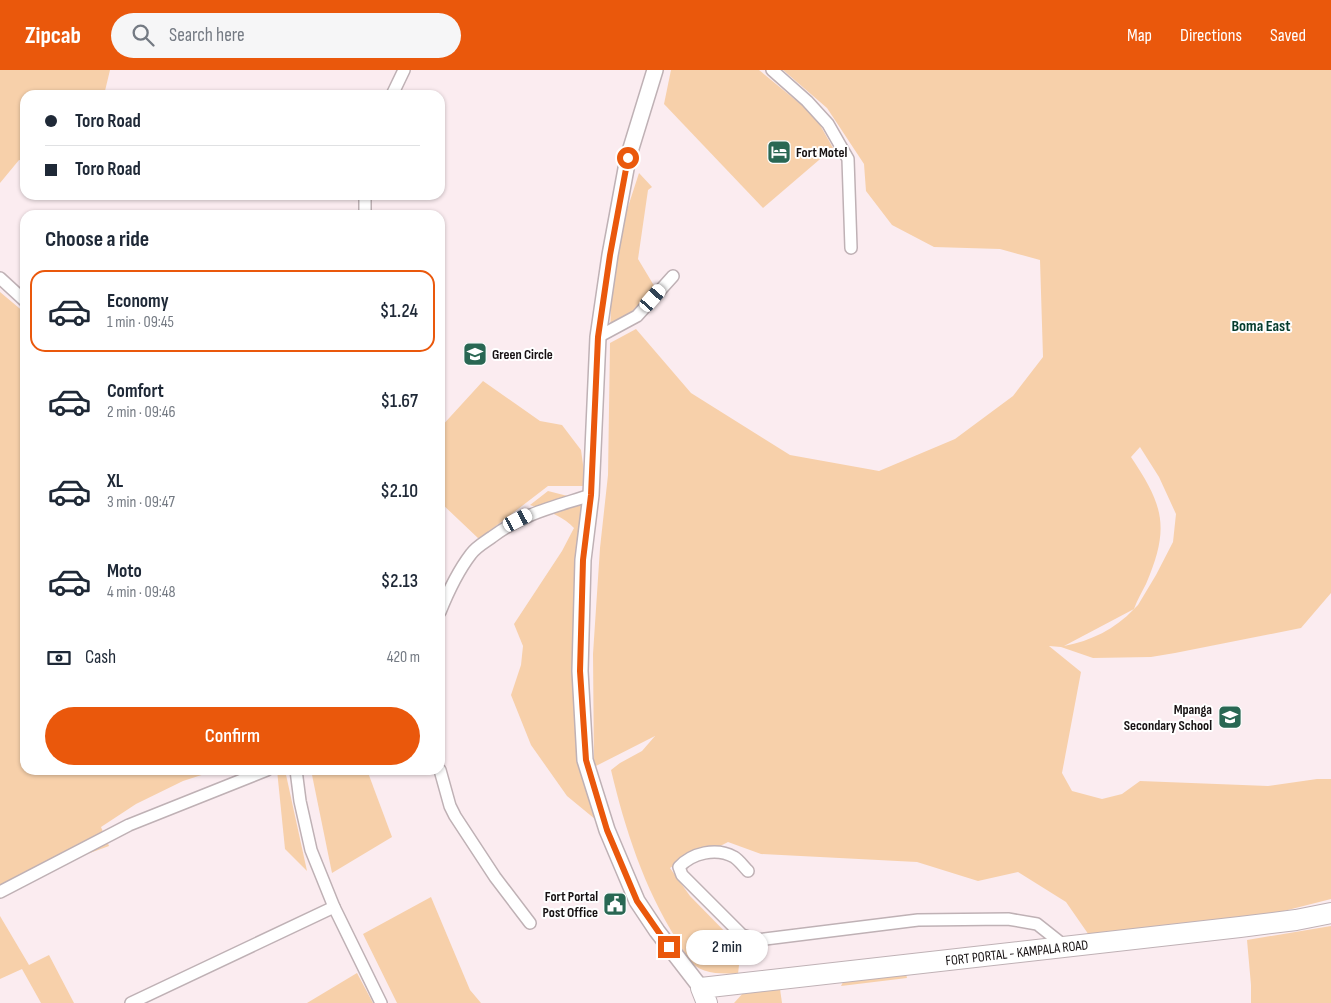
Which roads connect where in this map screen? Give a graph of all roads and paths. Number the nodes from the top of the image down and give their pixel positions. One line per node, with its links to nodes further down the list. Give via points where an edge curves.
1 (404, 70): 4 (street)
2 (655, 70): 11 (main road, via 628,158)
3 (772, 70): 7 (street, via 807,100 828,124 848,160)
4 (394, 90)
5 (365, 200): 6 (street)
6 (365, 210)
7 (852, 248)
8 (673, 276): 11 (street, via 637,316)
9 (0, 278): 10 (street)
10 (20, 296)
11 (598, 337): 12 (main road)
12 (591, 495): 13 (street, via 532,513 484,542 463,565); 23 (main road, via 583,560 580,671 586,760 607,830 637,901)
13 (445, 601)
14 (254, 775): 18 (street, via 129,825)
15 (297, 775): 19 (street, via 312,850)
16 (441, 775): 21 (street, via 455,816)
17 (748, 872): 22 (street, via 734,857 717,852 693,855 679,867 682,875 742,934 757,940 918,920 1008,919 1037,924)
18 (0, 892)
19 (334, 907): 24 (street); 25 (street)
20 (1331, 912): 22 (highway, FORT PORTAL - KAMPALA ROAD, via 1286,922)
21 (530, 923)
22 (1066, 946): 23 (highway, FORT PORTAL - KAMPALA ROAD)
23 (704, 996)
24 (138, 1002)
25 (381, 1003)

